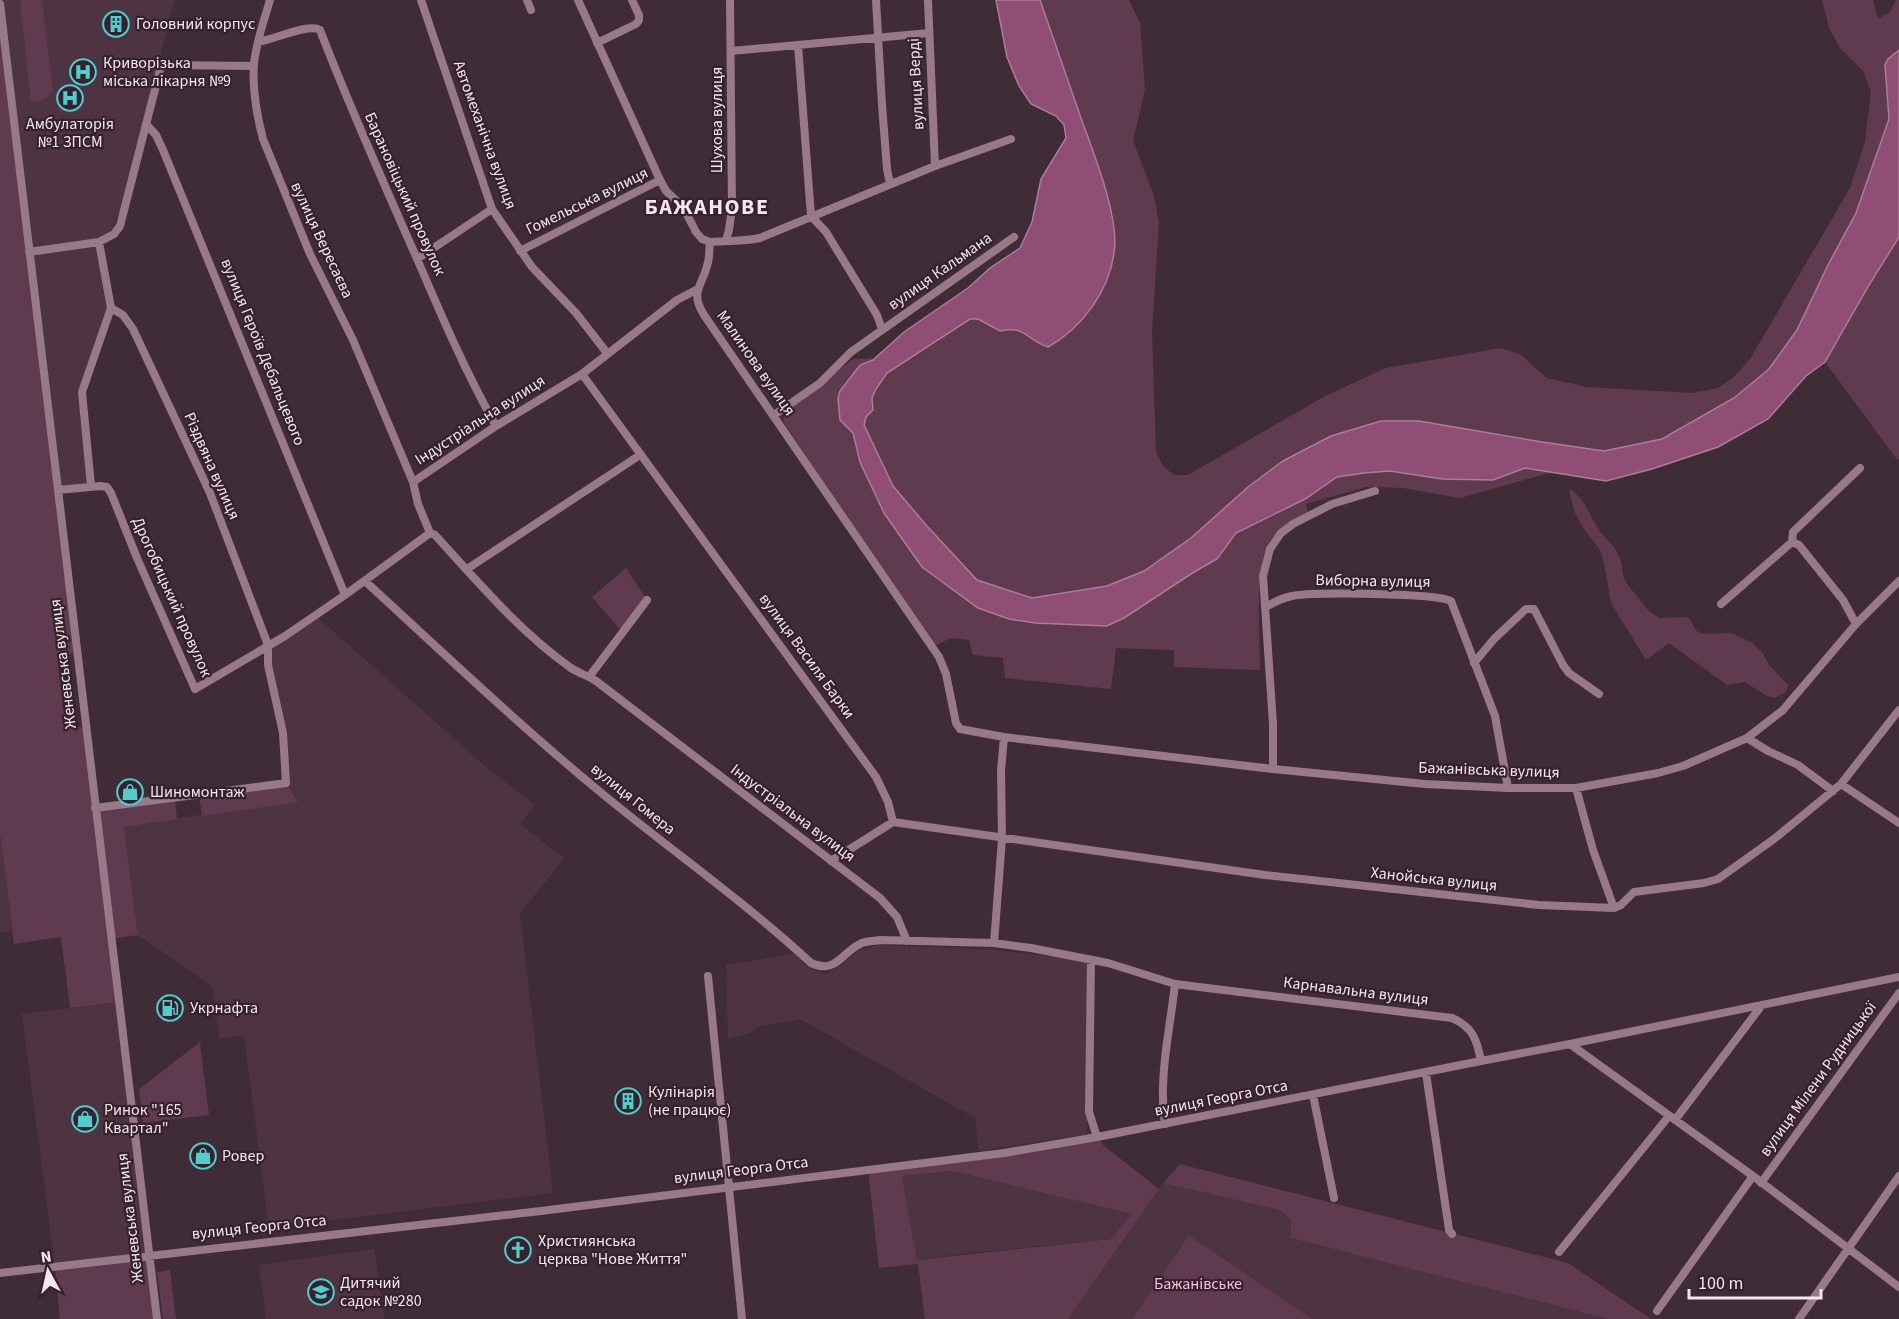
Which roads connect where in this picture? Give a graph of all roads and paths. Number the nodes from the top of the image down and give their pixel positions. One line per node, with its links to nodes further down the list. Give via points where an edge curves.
1 (270, 0): 13 (street, вулиця Вересаєва)
2 (421, 0): 23 (street, Автомеханічна вулиця)
3 (527, 0): 10 (street)
4 (578, 0): 14 (street)
5 (632, 0): 14 (street, via 639,15 636,24)
6 (730, 0): 16 (street, Шухова вулиця)
7 (876, 0): 12 (street)
8 (928, 0): 11 (street, вулиця Верді)
9 (0, 4): 30 (street, Женевська вулиця)
10 (531, 10)
11 (929, 33): 12 (street); 20 (street, вулиця Верді)
12 (878, 38): 15 (street); 22 (street)
13 (258, 42): 17 (street, вулиця Вересаєва); 31 (street, Барановіцький провулок, via 310,27 320,30)
14 (597, 43): 21 (street)
15 (798, 45): 16 (street); 24 (street)
16 (731, 51): 26 (street, Шухова вулиця, via 732,208)
17 (254, 66): 18 (street, via 162,65); 41 (street, вулиця Вересаєва, via 258,122 280,184 353,340)
18 (146, 124): 27 (street, via 120,226); 50 (street, вулиця Героїв Дебальцевого, via 163,150)
19 (1011, 139): 20 (street)
20 (935, 166): 22 (street)
21 (660, 180): 28 (street, Гомельська вулиця, via 683,207 696,232); 29 (street, Гомельська вулиця)
22 (890, 184): 24 (street)
23 (492, 209): 29 (street, Автомеханічна вулиця); 31 (street)
24 (811, 216): 26 (street, via 760,238); 34 (street, вулиця Кальмана, via 826,232 878,315)
25 (1014, 237): 34 (street, вулиця Кальмана)
26 (726, 240): 28 (street)
27 (99, 242): 30 (street); 33 (street)
28 (710, 242): 32 (street, via 708,263)
29 (520, 251): 35 (street, Автомеханічна вулиця)
30 (30, 252): 43 (street, Женевська вулиця)
31 (417, 259): 38 (street, Барановіцький провулок)
32 (696, 290): 35 (street, Індустріальна вулиця); 37 (street, Малинова вулиця, via 704,315)
33 (111, 308): 42 (street, via 82,392); 55 (street, Різдвяна вулиця, via 133,328 171,409 210,493)
34 (882, 329): 37 (street, вулиця Кальмана, via 851,352 820,383)
35 (607, 353): 36 (street, Індустріальна вулиця)
36 (582, 374): 38 (street, Індустріальна вулиця); 39 (street, вулиця Василя Барки)
37 (774, 415): 60 (street, Малинова вулиця, via 939,657 960,729)
38 (496, 426): 41 (street, Індустріальна вулиця)
39 (640, 455): 47 (street); 68 (street, вулиця Василя Барки, via 876,777)
40 (1860, 468): 46 (street, via 1792,532)
41 (413, 482): 45 (street, Індустріальна вулиця)
42 (91, 486): 43 (street); 55 (street, Дрогобицький провулок, via 107,488 111,493 195,689)
43 (58, 490): 67 (street, Женевська вулиця)
44 (1375, 491): 53 (street, via 1332,504 1281,533 1265,564)
45 (430, 533): 47 (street, Індустріальна вулиця); 48 (street)
46 (1792, 542): 52 (street); 54 (street, via 1843,600)
47 (468, 569): 57 (street, Індустріальна вулиця, via 535,639)
48 (365, 581): 50 (street); 73 (street, вулиця Гомера, via 564,761 753,911 811,963 825,967 833,964 863,942)
49 (1899, 581): 54 (street, Бажанівська вулиця)
50 (345, 595): 55 (street)
51 (647, 600): 57 (street)
52 (1721, 604)
53 (1266, 607): 56 (street, Виборна вулиця, via 1292,596 1319,594 1446,599 1453,604); 62 (street)
54 (1856, 624): 61 (street, Бажанівська вулиця, via 1783,710)
55 (268, 645): 67 (street, Різдвяна вулиця, via 268,665 284,733 286,783)
56 (1474, 663): 58 (street, via 1526,609 1534,609 1569,673); 64 (street, Виборна вулиця, via 1495,716)
57 (589, 677): 71 (street, Індустріальна вулиця)
58 (1599, 694)
59 (1899, 710): 63 (street)
60 (1004, 737): 62 (street, Бажанівська вулиця); 70 (street)
61 (1747, 738): 65 (street, Бажанівська вулиця, via 1683,766); 66 (street, via 1798,765)
62 (1273, 769): 64 (street, Бажанівська вулиця)
63 (1841, 784): 66 (street); 69 (street)
64 (1508, 788): 65 (street, Бажанівська вулиця)
65 (1576, 788): 72 (street)
66 (1833, 791): 72 (street, via 1718,879 1634,892)
67 (95, 808): 96 (street, Женевська вулиця)
68 (893, 822): 70 (street, Ханойська вулиця); 71 (street)
69 (1899, 823)
70 (1002, 839): 72 (street, Ханойська вулиця, via 1443,896); 74 (street)
71 (831, 861): 73 (street, Індустріальна вулиця, via 888,906)
72 (1614, 908)
73 (907, 941): 74 (street, вулиця Гомера)
74 (994, 944): 75 (street, Карнавальна вулиця)
75 (1091, 960): 78 (street, Карнавальна вулиця); 87 (street, via 1089,1112)
76 (708, 976): 91 (street)
77 (1899, 977): 80 (street)
78 (1175, 984): 82 (street, Карнавальна вулиця, via 1452,1018 1475,1035); 86 (street, via 1164,1078)
79 (1899, 993): 90 (street, вулиця Мілени Рудницької)
80 (1762, 1005): 81 (street); 85 (street)
81 (1570, 1044): 82 (street); 85 (street)
82 (1481, 1061): 83 (street, вулиця Георга Отса)
83 (1426, 1072): 84 (street, вулиця Георга Отса); 93 (street)
84 (1313, 1095): 86 (street, вулиця Георга Отса); 92 (street)
85 (1672, 1118): 88 (street); 95 (street)
86 (1165, 1124): 87 (street, вулиця Георга Отса)
87 (1097, 1137): 91 (street, вулиця Георга Отса, via 1004,1153)
88 (1753, 1176): 90 (street); 99 (street)
89 (1899, 1176): 94 (street)
90 (1761, 1183): 94 (street)
91 (728, 1186): 96 (street, вулиця Георга Отса); 101 (street)
92 (1334, 1198)
93 (1452, 1234)
94 (1849, 1249): 98 (street); 102 (street)
95 (1559, 1252)
96 (150, 1255): 97 (street, вулиця Георга Отса); 100 (street, Женевська вулиця)
97 (0, 1273)
98 (1899, 1287)
99 (1657, 1311)
100 (157, 1319)
101 (742, 1319)
102 (1799, 1319)

